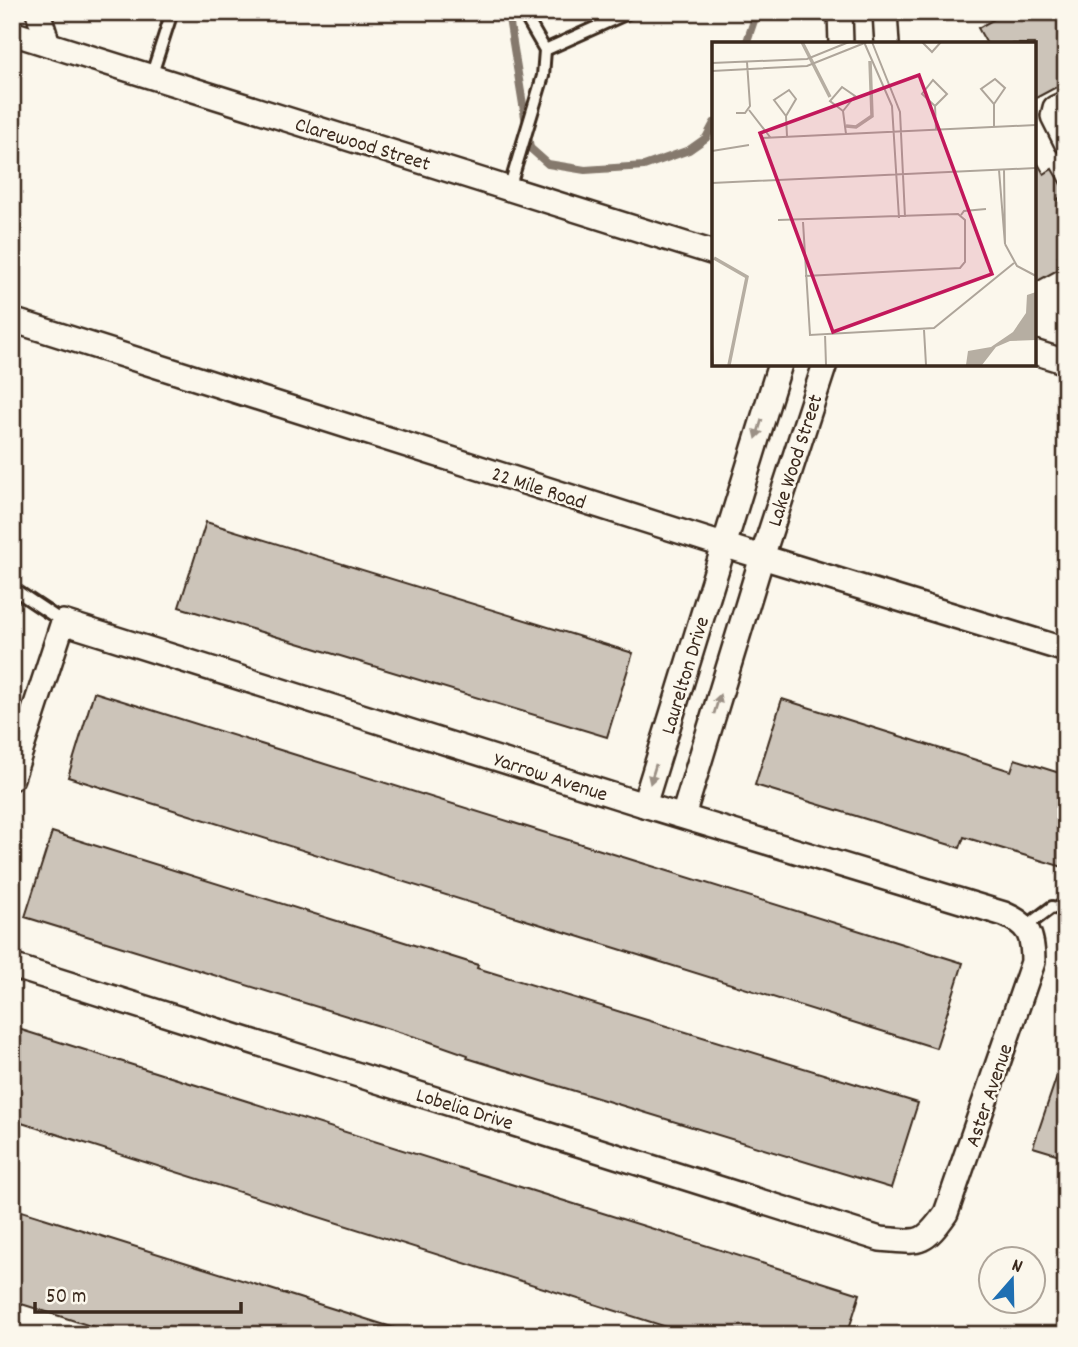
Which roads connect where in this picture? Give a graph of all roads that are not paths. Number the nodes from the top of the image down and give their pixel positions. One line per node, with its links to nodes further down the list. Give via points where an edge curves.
1 (38, 12): 10 (street)
2 (172, 12): 12 (lane)
3 (523, 12): 11 (lane)
4 (630, 12): 11 (lane)
5 (839, 12): 8 (street)
6 (885, 12): 9 (street)
7 (12, 33): 10 (street, Clarewood Street)
8 (841, 42)
9 (887, 42)
10 (48, 44): 12 (street, Clarewood Street)
11 (545, 50): 15 (lane, via 543,76)
12 (151, 77): 15 (street, Clarewood Street)
13 (1066, 103): 14 (street, via 1055,108 1052,116)
14 (1066, 142)
15 (509, 189): 16 (street, Clarewood Street)
16 (712, 252)
17 (12, 320): 22 (street, 22 Mile Road)
18 (1036, 352): 19 (street)
19 (1064, 357)
20 (779, 366): 22 (street, Lake Wood Street, one-way to 22)
21 (824, 366): 23 (street, Lake Wood Street)
22 (723, 545): 23 (street, 22 Mile Road); 28 (street, Laurelton Drive, one-way to 28)
23 (762, 557): 26 (street, 22 Mile Road); 29 (street, Laurelton Drive, one-way to 23)
24 (12, 588): 25 (lane)
25 (63, 622): 27 (street); 28 (street, Yarrow Avenue)
26 (1066, 650)
27 (12, 778)
28 (644, 805): 29 (street, Yarrow Avenue)
29 (683, 817): 31 (street, Yarrow Avenue, via 1004,914 1016,919)
30 (1066, 911): 31 (lane, via 1052,907)
31 (1028, 933): 33 (street, Aster Avenue, via 1033,962 955,1192 932,1233)
32 (12, 966): 33 (street, Lobelia Drive, via 880,1239)
33 (920, 1240)

